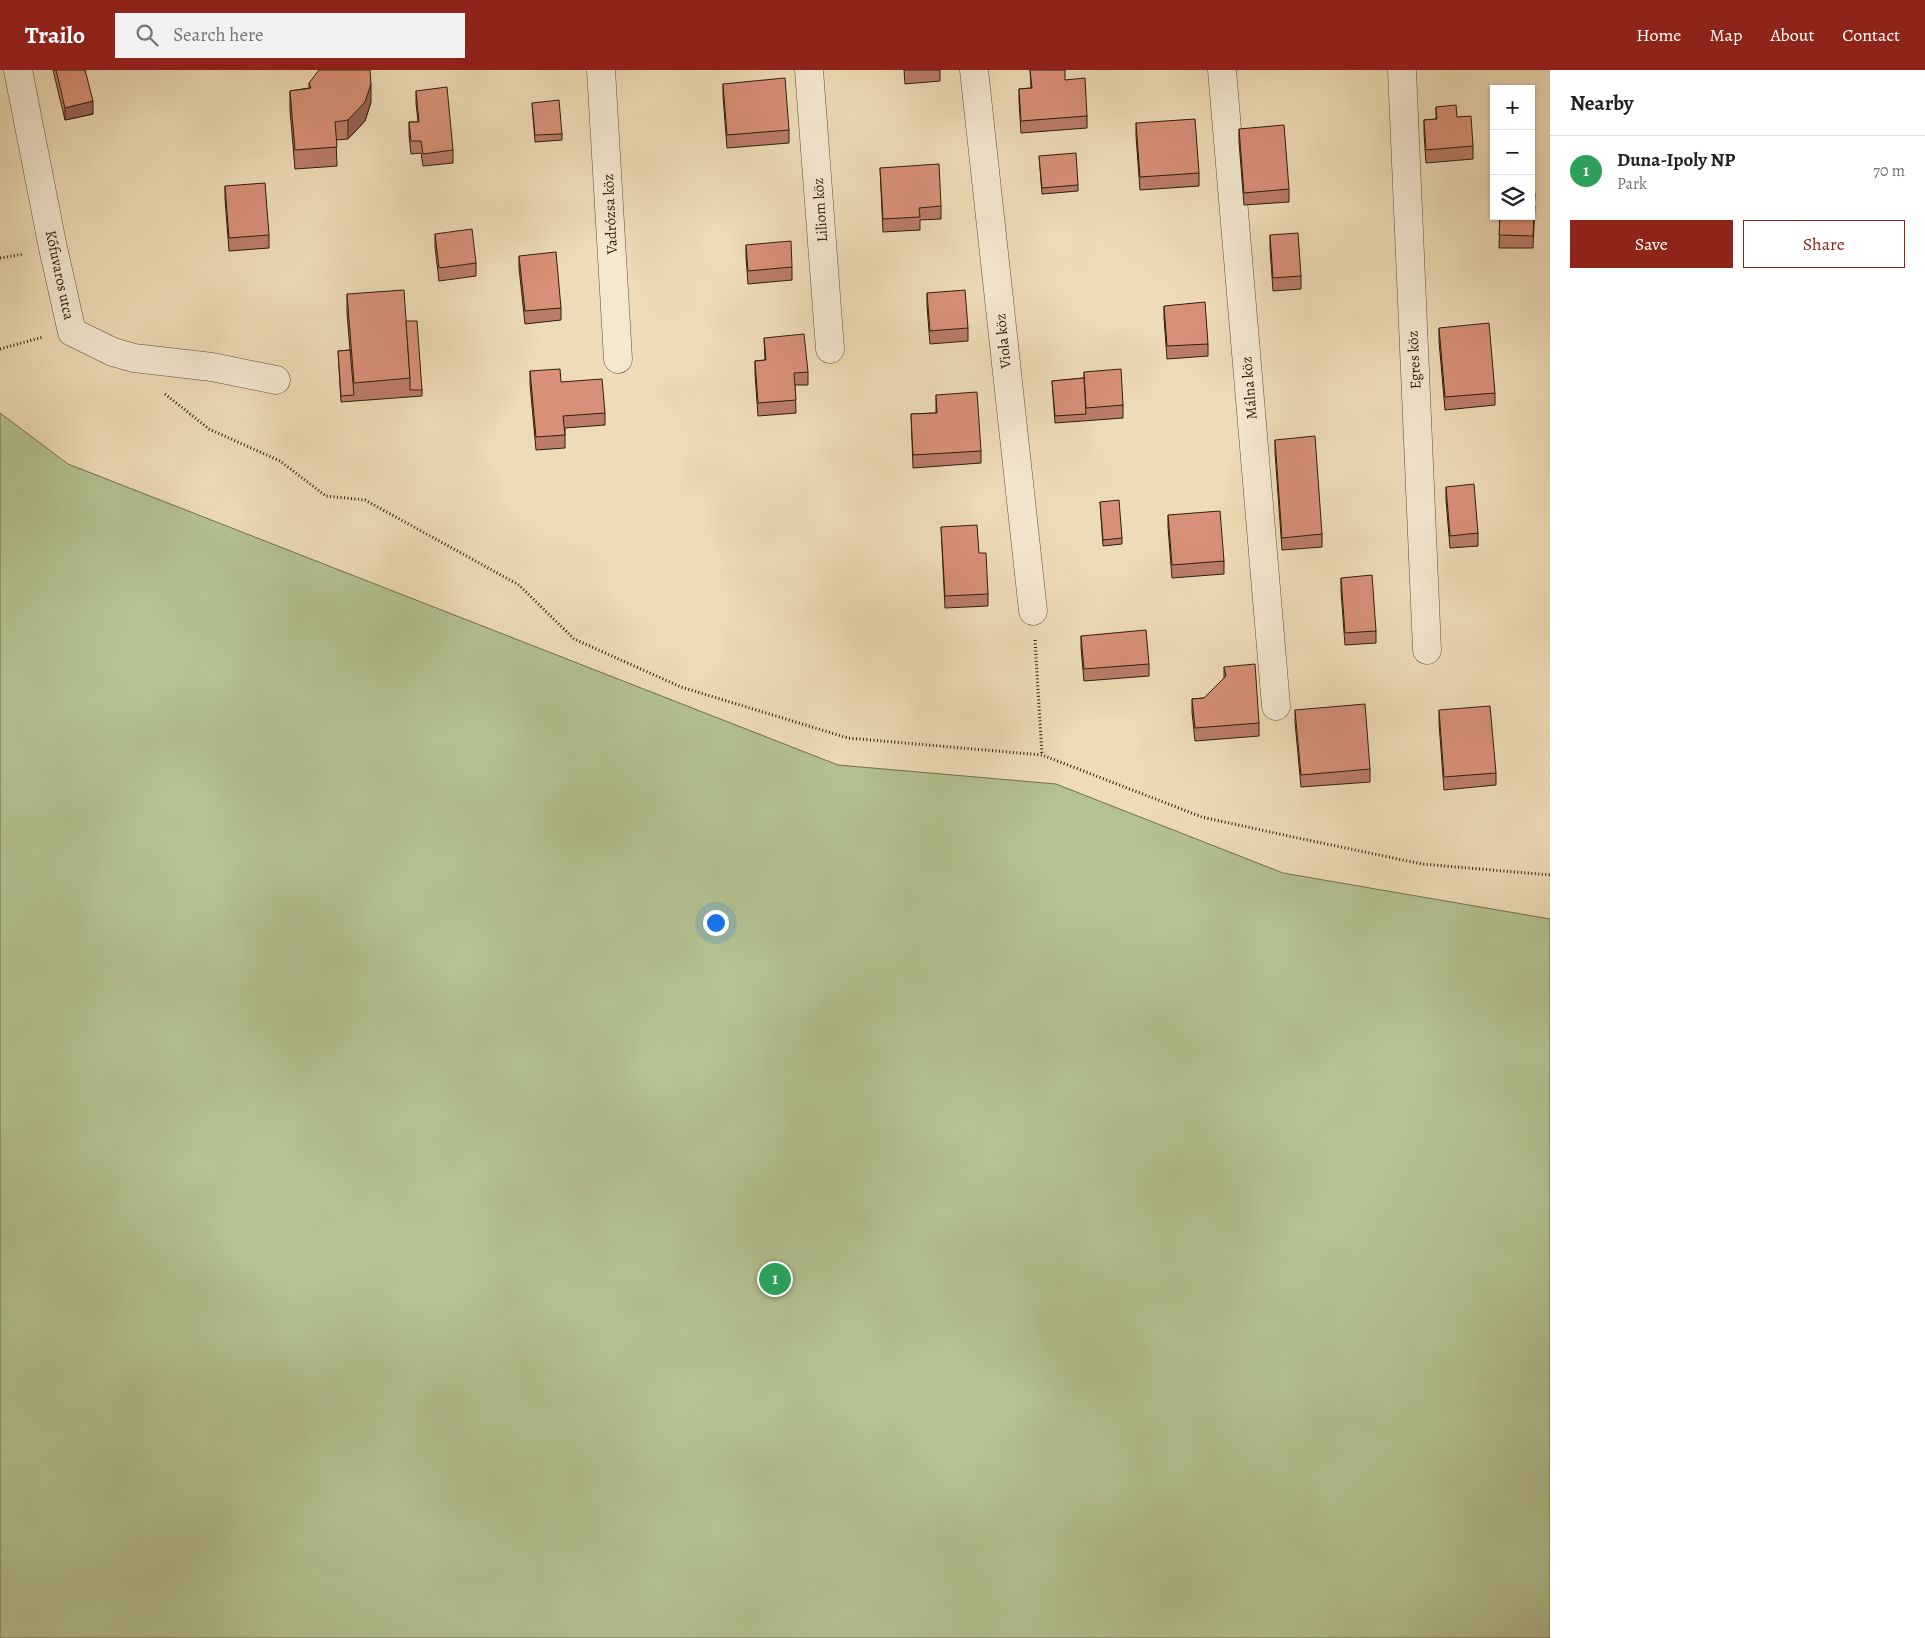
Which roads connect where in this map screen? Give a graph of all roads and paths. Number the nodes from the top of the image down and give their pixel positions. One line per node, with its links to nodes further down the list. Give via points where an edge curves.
1 (18, 70): 9 (street, Kőfuvaros utca, via 72,332 113,352 134,358 212,367)
2 (601, 70): 8 (street, Vadrózsa köz)
3 (809, 70): 7 (street, Liliom köz)
4 (974, 70): 11 (street, Viola köz)
5 (1222, 70): 13 (street, Málna köz)
6 (1402, 70): 12 (street, Egres köz)
7 (830, 349)
8 (618, 359)
9 (276, 380)
10 (165, 394): 14 (path, via 209,429 280,462 326,496 365,500 519,585 574,639 680,687 848,738)
11 (1033, 611): 14 (path)
12 (1427, 650)
13 (1276, 706)
14 (1042, 755): 15 (path, via 1202,817 1422,864)
15 (1550, 875)

